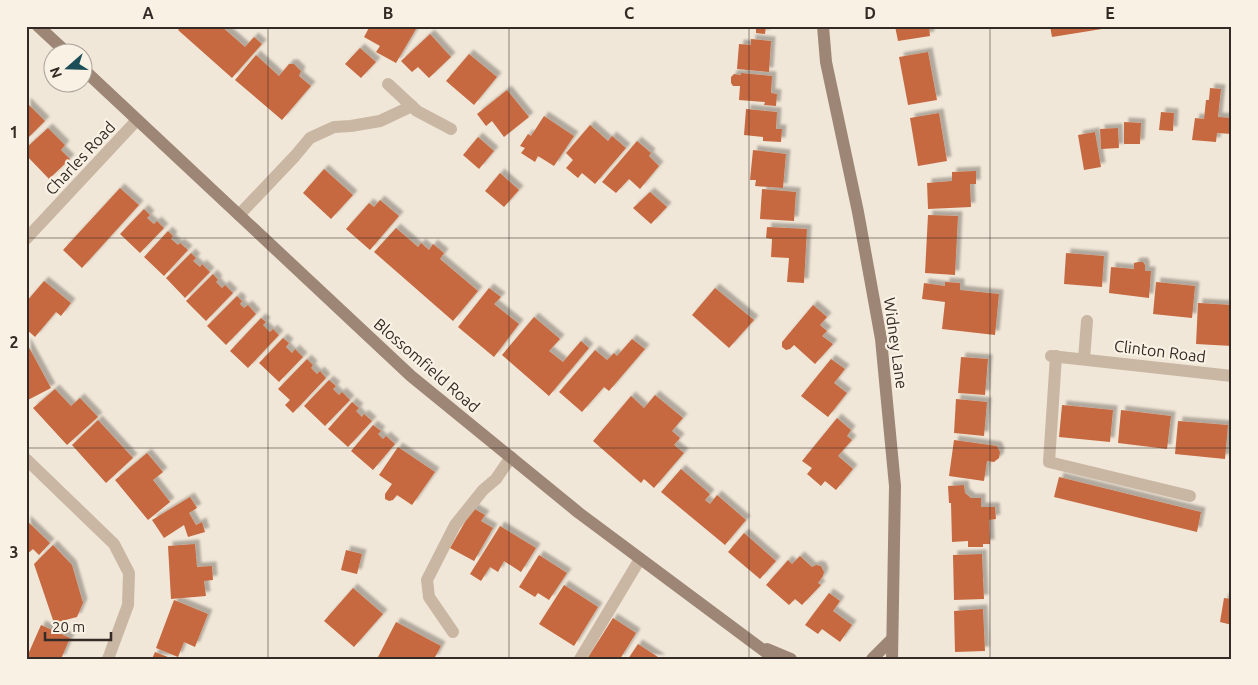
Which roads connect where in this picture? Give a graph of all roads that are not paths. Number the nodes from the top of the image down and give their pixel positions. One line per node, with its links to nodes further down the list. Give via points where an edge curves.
1 (38, 26): 3 (main road)
2 (824, 30): 19 (main road, Widney Lane, via 826,62 881,339 895,486)
3 (55, 42)
4 (92, 77): 7 (main road, Blossomfield Road)
5 (388, 84): 6 (street)
6 (412, 106): 8 (street); 9 (street, via 380,121 334,127 310,138)
7 (137, 120): 9 (main road, Blossomfield Road); 10 (street, Charles Road)
8 (451, 128)
9 (239, 216): 14 (main road, Blossomfield Road, via 411,376)
10 (26, 239)
11 (1087, 321): 12 (street)
12 (1084, 359): 13 (street, Clinton Road); 16 (street, Clinton Road, via 1054,356 1049,462)
13 (1232, 376)
14 (511, 457): 17 (main road, Blossomfield Road); 18 (street, via 455,525 428,580 429,597)
15 (26, 458): 21 (street, via 114,544 129,573 128,605)
16 (1190, 496)
17 (640, 559): 20 (main road, Blossomfield Road); 22 (street)
18 (453, 632)
19 (892, 639): 25 (main road); 26 (main road, Widney Lane)
20 (751, 642): 23 (main road, Blossomfield Road); 24 (main road)
21 (108, 659)
22 (580, 659)
23 (775, 659)
24 (791, 659)
25 (872, 659)
26 (892, 659)

